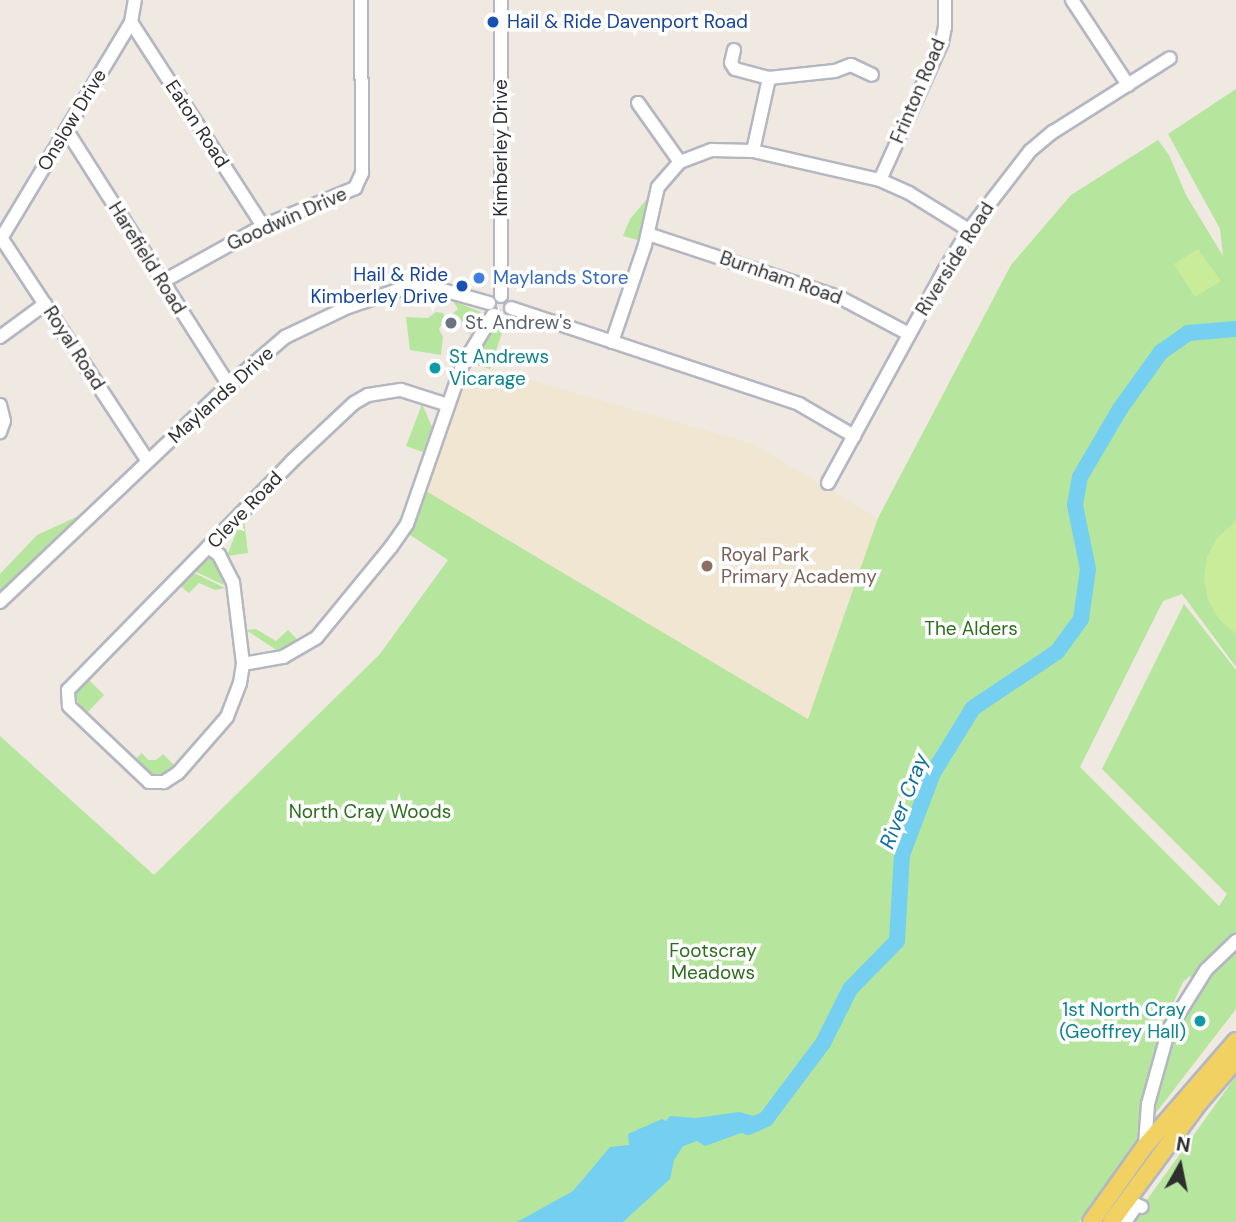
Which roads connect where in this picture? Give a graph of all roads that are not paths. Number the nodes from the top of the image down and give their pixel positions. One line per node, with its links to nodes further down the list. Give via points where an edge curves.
1 (135, 0): 6 (street, Onslow Drive)
2 (361, 0): 17 (street, Goodwin Drive, via 362,178 351,191)
3 (501, 0): 22 (street, Kimberley Drive)
4 (945, 0): 16 (street, Frinton Road, via 942,42)
5 (1072, 0): 11 (street)
6 (131, 22): 13 (street, Onslow Drive); 17 (street, Eaton Road)
7 (734, 50): 10 (street, via 731,63 735,69)
8 (1170, 58): 11 (street, Riverside Road)
9 (872, 75): 10 (street, via 851,59 835,71)
10 (769, 78): 14 (street)
11 (1128, 85): 18 (street, Riverside Road, via 1030,151)
12 (638, 103): 15 (street)
13 (66, 131): 20 (street, Onslow Drive); 21 (street, Harefield Road)
14 (753, 151): 15 (street, via 712,150); 16 (street)
15 (680, 162): 19 (street, via 659,187)
16 (880, 180): 18 (street)
17 (263, 226): 21 (street, Goodwin Drive)
18 (969, 230): 26 (street, Riverside Road)
19 (648, 234): 26 (street, Burnham Road, via 841,298); 28 (street)
20 (1, 236): 23 (street, Royal Road)
21 (162, 282): 29 (street, Harefield Road)
22 (501, 296): 24 (street); 25 (street)
23 (45, 304): 27 (street); 34 (street, Royal Road)
24 (510, 308): 25 (street, via 506,315); 28 (street)
25 (491, 309): 29 (street, Maylands Drive, via 464,294 428,288 385,293 285,337); 31 (street)
26 (909, 334): 33 (street, Riverside Road)
27 (0, 337)
28 (612, 342): 33 (street, via 799,404)
29 (229, 385): 34 (street, Maylands Drive)
30 (0, 405): 32 (street, via 4,421)
31 (448, 405): 36 (street, Cleve Road, via 401,390 368,395 354,403); 38 (street, via 407,524 391,547 317,637 283,657)
32 (0, 432)
33 (854, 436): 35 (street, Riverside Road)
34 (148, 461): 37 (street, Maylands Drive)
35 (828, 483)
36 (208, 547): 38 (street, via 219,555 233,582); 38 (street, Cleve Road, via 68,690 69,706 134,770 155,783 164,782 178,773 227,718)
37 (0, 602)
38 (243, 664)
39 (1236, 941): 42 (street, via 1206,970 1169,1029 1150,1095)
40 (1236, 1041): 42 (main road)
41 (1236, 1060): 45 (main road)
42 (1145, 1146): 44 (main road)
43 (1142, 1207): 46 (street, via 1137,1205)
44 (1091, 1222)
45 (1111, 1222)
46 (1125, 1222)

